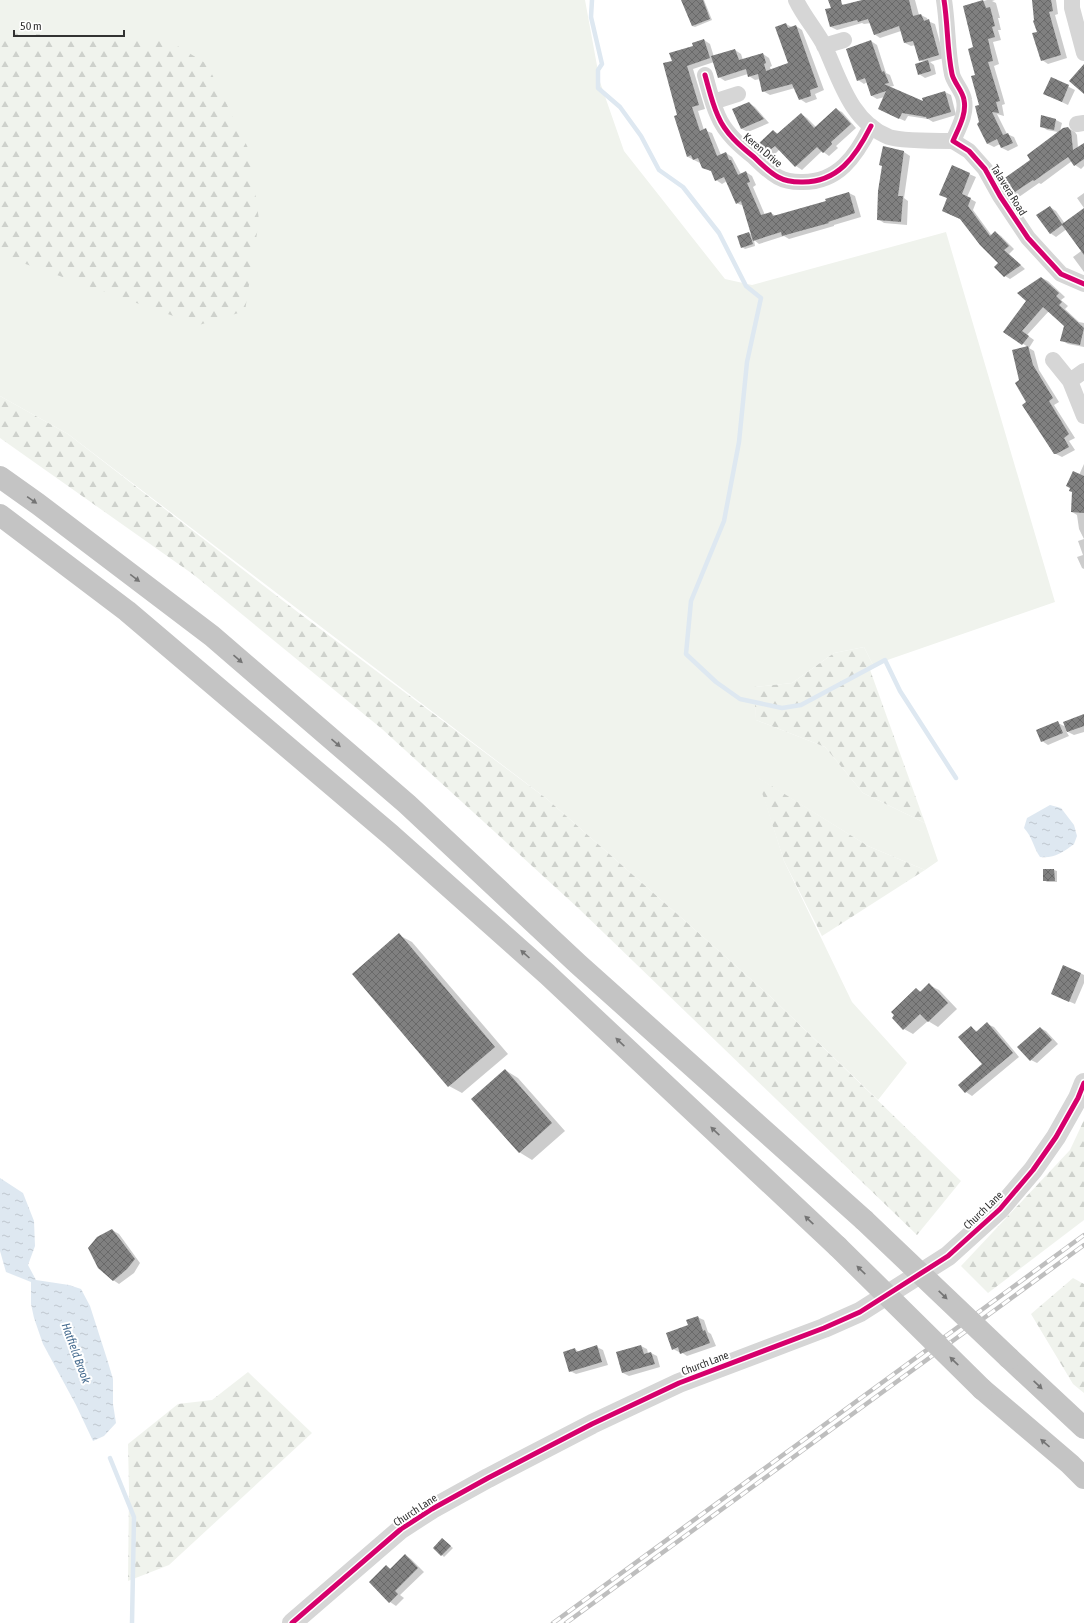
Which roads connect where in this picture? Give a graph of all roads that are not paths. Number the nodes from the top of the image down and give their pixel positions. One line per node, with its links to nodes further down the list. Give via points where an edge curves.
1 (796, 0): 5 (street, Talavera Road)
2 (944, 0): 11 (street, via 948,24 948,52 953,77 964,100 962,120)
3 (1072, 0): 6 (street)
4 (844, 40): 5 (street)
5 (824, 46): 10 (street, Talavera Road, via 850,104)
6 (1084, 52)
7 (705, 75): 9 (street, Keren Drive)
8 (738, 94): 9 (street)
9 (713, 102): 10 (street, Keren Drive, via 718,117 730,135 777,176 791,182 812,182 827,178 846,165 862,144)
10 (871, 126): 11 (street, Talavera Road, via 890,137)
11 (953, 141): 12 (street, Talavera Road, via 969,151 985,169 1028,238 1061,274)
12 (1084, 284)
13 (1053, 360): 15 (street)
14 (1084, 371): 15 (street)
15 (1070, 381): 16 (street)
16 (1084, 416)
17 (0, 477): 20 (highway, one-way to 20, bridge, via 212,636 407,804 578,964 864,1220)
18 (0, 515): 21 (highway, one-way to 18, bridge, via 982,1388 838,1247 548,974 391,835 128,611)
19 (1084, 1083): 23 (street, Church Lane, via 1056,1137 1033,1170 1000,1209 948,1256 860,1312 679,1383 592,1424 488,1478 401,1529)
20 (1084, 1428)
21 (1077, 1471): 22 (highway)
22 (1084, 1484)
23 (292, 1623)

